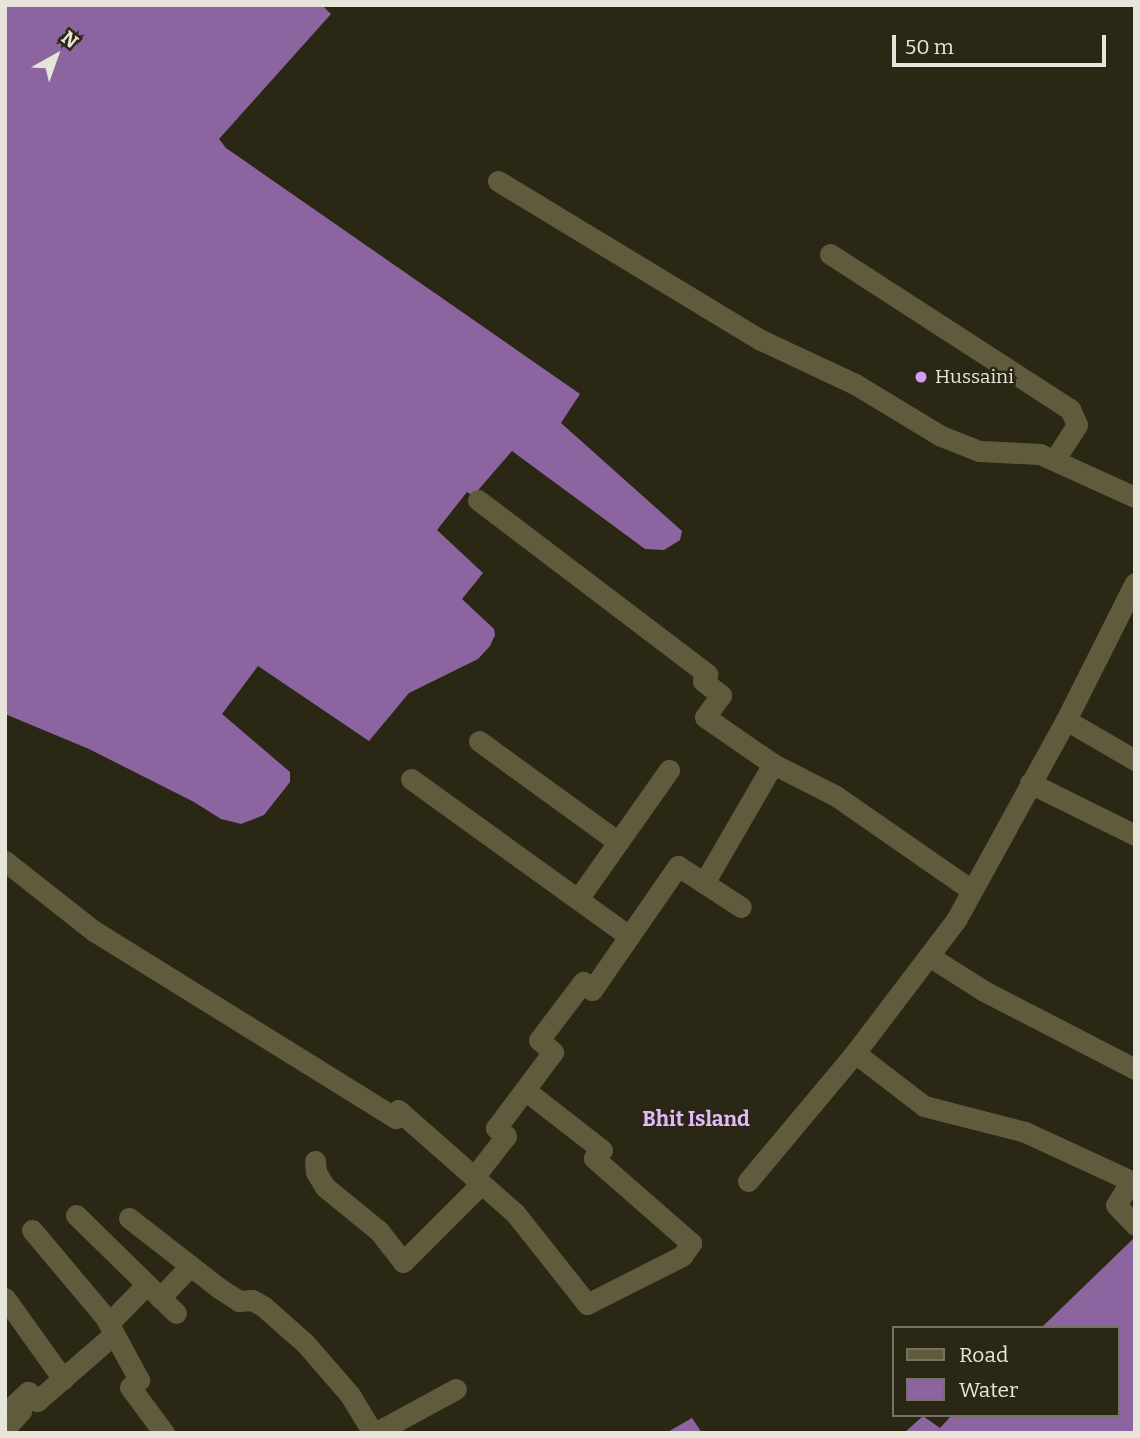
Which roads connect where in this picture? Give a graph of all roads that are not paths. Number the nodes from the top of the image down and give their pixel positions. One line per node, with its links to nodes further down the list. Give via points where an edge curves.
1 (498, 181): 3 (street, via 761,341 855,384 941,436 979,451)
2 (830, 254): 3 (street, via 1070,409 1077,425)
3 (1055, 459): 4 (street)
4 (1135, 497)
5 (478, 500): 10 (street, via 707,674 703,681 721,695 705,717)
6 (1135, 583): 7 (street)
7 (1066, 720): 9 (street); 13 (street)
8 (479, 741): 15 (street)
9 (1135, 760)
10 (773, 764): 17 (street); 18 (street, via 836,796)
11 (669, 770): 15 (street)
12 (411, 779): 19 (street)
13 (1030, 783): 14 (street); 18 (street)
14 (1135, 835)
15 (618, 842): 19 (street)
16 (5, 860): 27 (street, via 94,931 396,1118 398,1110)
17 (704, 883): 20 (street); 21 (street, via 678,866)
18 (971, 890): 22 (street)
19 (578, 899): 21 (street)
20 (741, 907)
21 (629, 936): 25 (street, via 592,990 583,982 539,1040 553,1052)
22 (929, 956): 23 (street); 24 (street, via 984,991)
23 (855, 1053): 28 (street); 31 (street, via 924,1106 1025,1132 1131,1181 1116,1205)
24 (1135, 1069)
25 (525, 1090): 27 (street, via 496,1128 506,1136); 27 (street, via 602,1150 594,1158 691,1243 682,1256 587,1304 515,1213)
26 (315, 1161): 27 (street, via 325,1187 379,1231 403,1262)
27 (478, 1180)
28 (748, 1181)
29 (76, 1215): 34 (street)
30 (128, 1218): 33 (street)
31 (1135, 1225)
32 (32, 1230): 37 (street)
33 (189, 1267): 34 (street); 42 (street, via 239,1301 252,1300 263,1306 305,1343 350,1395)
34 (153, 1291): 36 (street); 37 (street)
35 (5, 1298): 38 (street)
36 (176, 1313)
37 (111, 1329): 38 (street); 41 (street, via 139,1380 130,1387)
38 (62, 1379): 40 (street, via 37,1401 28,1392 15,1404 21,1411)
39 (456, 1389): 42 (street)
40 (7, 1426)
41 (164, 1433)
42 (374, 1433)

